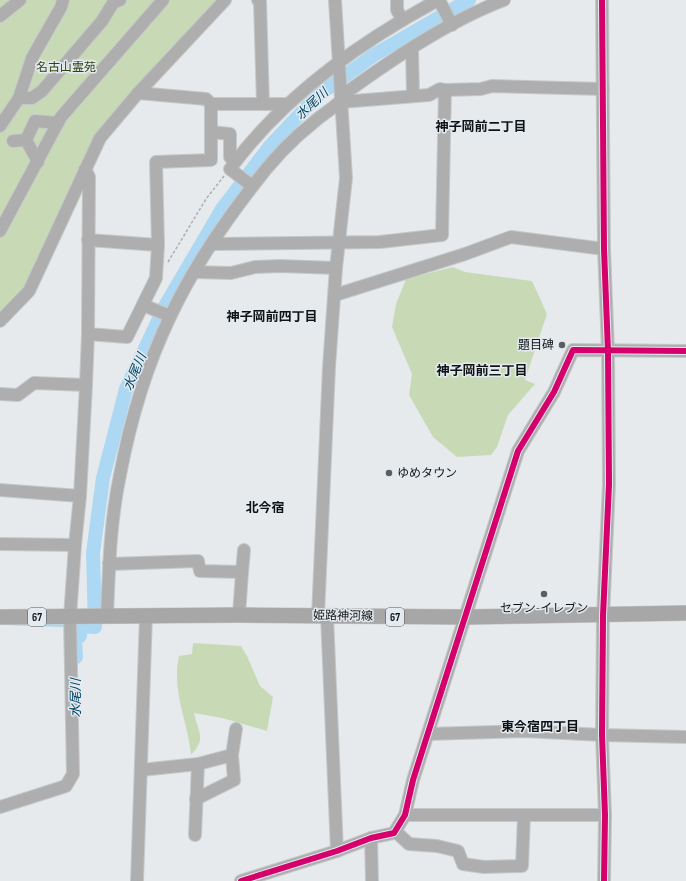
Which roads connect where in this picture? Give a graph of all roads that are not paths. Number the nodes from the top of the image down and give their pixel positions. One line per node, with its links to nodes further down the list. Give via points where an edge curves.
1 (20, 0): 12 (street)
2 (63, 0): 21 (street, via 32,58)
3 (120, 0): 21 (street, via 113,3 102,21 42,91 32,98)
4 (163, 0): 26 (street)
5 (225, 0): 19 (street)
6 (258, 0): 24 (street)
7 (335, 0): 16 (street)
8 (397, 0): 13 (street, via 397,10)
9 (439, 0): 13 (street); 14 (street)
10 (504, 0): 14 (street)
11 (602, 0): 17 (street)
12 (0, 16)
13 (402, 19): 16 (street)
14 (452, 25): 15 (street)
15 (412, 48): 20 (street); 22 (street, via 347,92)
16 (338, 64): 22 (street); 25 (street)
17 (603, 89): 18 (street, via 492,86); 40 (street)
18 (445, 90): 20 (street, via 440,89 430,96); 37 (street, via 442,235 380,242)
19 (138, 93): 23 (street, via 206,99); 33 (street, via 100,138)
20 (412, 96): 22 (street)
21 (19, 98): 27 (street)
22 (340, 102): 34 (street, via 313,122); 37 (street, via 346,178)
23 (211, 104): 24 (street); 28 (street)
24 (263, 104): 25 (street)
25 (288, 104): 32 (street, via 259,132)
26 (58, 123): 29 (street, via 33,116); 31 (street)
27 (0, 126)
28 (211, 132): 32 (street, via 230,134 230,157); 39 (street, via 211,160 156,162)
29 (26, 140): 30 (street); 31 (street)
30 (13, 141)
31 (38, 162): 35 (street)
32 (233, 165): 34 (street)
33 (85, 168): 36 (street, via 88,177); 46 (street, via 28,291)
34 (252, 186): 38 (street)
35 (0, 231)
36 (88, 240): 39 (street); 47 (street)
37 (340, 242): 38 (street); 41 (street)
38 (212, 244): 42 (street)
39 (158, 245): 44 (street, via 156,278)
40 (604, 248): 43 (street, via 511,237); 48 (street)
41 (336, 268): 42 (street, via 280,266 254,267 231,273); 43 (street)
42 (194, 272): 45 (street)
43 (335, 294): 63 (street, via 329,367)
44 (143, 305): 45 (street); 47 (street, via 127,337)
45 (170, 316): 57 (street, via 139,397 119,476)
46 (0, 321)
47 (88, 334): 50 (street)
48 (608, 351): 49 (street); 64 (street, via 609,484); 67 (street, via 573,350 554,392 518,451)
49 (686, 351)
50 (86, 385): 51 (street, via 34,383 18,395); 53 (street)
51 (0, 394)
52 (0, 490): 53 (street)
53 (80, 496): 55 (street)
54 (0, 544): 55 (street)
55 (75, 545): 66 (street)
56 (244, 550): 58 (street)
57 (109, 564): 58 (street, via 198,561 200,571); 62 (street)
58 (242, 572): 61 (street)
59 (686, 613): 64 (main road, 姫路神河線 / 67)
60 (146, 615): 61 (main road, 姫路神河線 / 67); 62 (main road, 姫路神河線 / 67); 74 (street)
61 (239, 615): 63 (main road, 姫路神河線 / 67)
62 (105, 616): 66 (main road, 姫路神河線 / 67)
63 (322, 616): 67 (main road, 姫路神河線 / 67); 83 (street)
64 (603, 616): 67 (main road, 姫路神河線 / 67); 70 (street)
65 (0, 617): 66 (main road, 姫路神河線 / 67)
66 (73, 617): 76 (street, via 73,774 66,786)
67 (466, 617): 69 (street)
68 (236, 729): 72 (street)
69 (428, 734): 70 (street, via 525,731); 78 (street)
70 (602, 736): 71 (street); 77 (street)
71 (686, 737)
72 (232, 755): 73 (street); 75 (street, via 234,780)
73 (198, 764): 74 (street); 75 (street)
74 (141, 770): 84 (street)
75 (196, 799): 81 (street)
76 (0, 807)
77 (605, 814): 79 (street); 87 (street)
78 (405, 815): 79 (street); 80 (street)
79 (524, 815): 80 (street, via 522,866 484,867 463,864 458,851 409,844)
80 (395, 831): 82 (street)
81 (195, 835)
82 (371, 838): 83 (street); 86 (street)
83 (337, 851): 85 (street)
84 (137, 881)
85 (241, 881)
86 (372, 881)
87 (604, 881)

